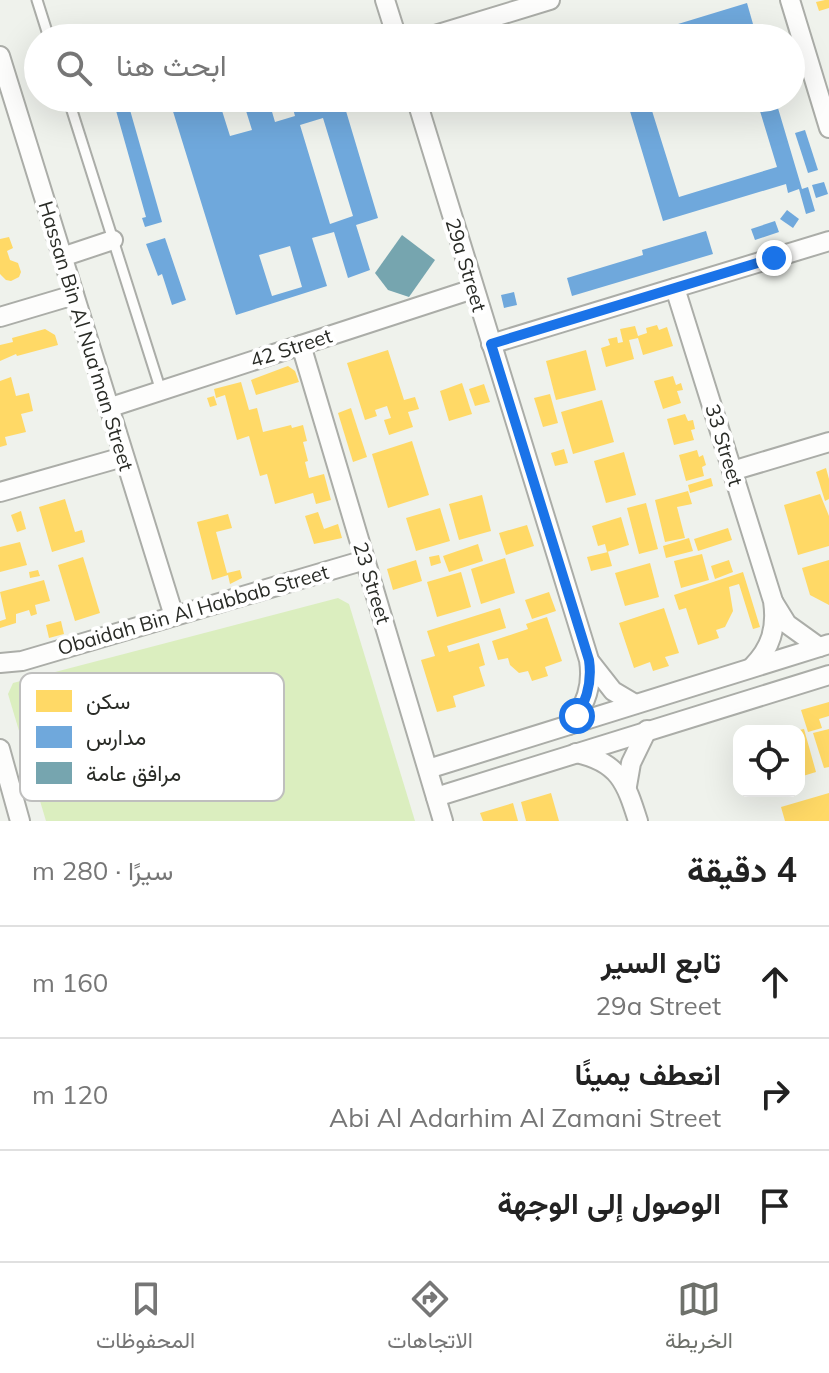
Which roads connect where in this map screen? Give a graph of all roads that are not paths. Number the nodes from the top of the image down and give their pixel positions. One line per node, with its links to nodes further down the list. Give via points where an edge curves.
1 (37, 0): 5 (lane)
2 (385, 0): 6 (street)
3 (550, 0): 7 (street)
4 (790, 0): 8 (street)
5 (45, 24)
6 (393, 24)
7 (471, 24)
8 (797, 24)
9 (805, 49): 14 (street)
10 (0, 56): 13 (street, Hassan Bin Al Nua'man Street)
11 (72, 112): 15 (lane)
12 (420, 112): 19 (street, 29a Street)
13 (9, 114): 17 (street, Hassan Bin Al Nua'man Street)
14 (829, 128)
15 (113, 240): 17 (street); 24 (lane)
16 (829, 241): 18 (street)
17 (62, 257): 20 (street, Hassan Bin Al Nua'man Street)
18 (675, 288): 22 (street); 28 (street, 33 Street)
19 (473, 289): 22 (street, 29a Street); 23 (street, 42 Street)
20 (74, 295): 21 (street); 25 (street, Hassan Bin Al Nua'man Street)
21 (0, 317)
22 (491, 344): 34 (street, 29a Street)
23 (301, 345): 24 (street, 42 Street); 30 (street, 23 Street)
24 (161, 391): 25 (street, 42 Street)
25 (108, 408): 27 (street, Hassan Bin Al Nua'man Street)
26 (829, 442): 28 (street)
27 (123, 457): 29 (street); 32 (street, Hassan Bin Al Nua'man Street)
28 (732, 471): 31 (street, 33 Street)
29 (0, 492)
30 (365, 560): 32 (street, Obaidah Bin Al Habbab Street); 45 (street, 23 Street)
31 (773, 601): 33 (street, 33 Street, via 787,624); 37 (street, 33 Street, via 772,638)
32 (174, 616): 35 (street, Obaidah Bin Al Habbab Street)
33 (824, 646): 37 (street)
34 (589, 660): 40 (street, 29a Street, via 613,691); 41 (street, 29a Street, via 588,695)
35 (22, 661): 36 (street, Obaidah Bin Al Habbab Street); 39 (street, Obaidah Bin Al Habbab Street)
36 (0, 663)
37 (751, 669): 40 (street)
38 (829, 675): 42 (street)
39 (0, 678)
40 (635, 704): 41 (street)
41 (569, 725): 45 (street)
42 (647, 730): 44 (street); 46 (street)
43 (0, 749): 48 (street)
44 (576, 753): 46 (street, via 611,767); 47 (street)
45 (428, 769): 47 (street, 23 Street)
46 (627, 786): 50 (street)
47 (436, 797): 49 (street, 23 Street)
48 (20, 821)
49 (443, 821)
50 (638, 821)

